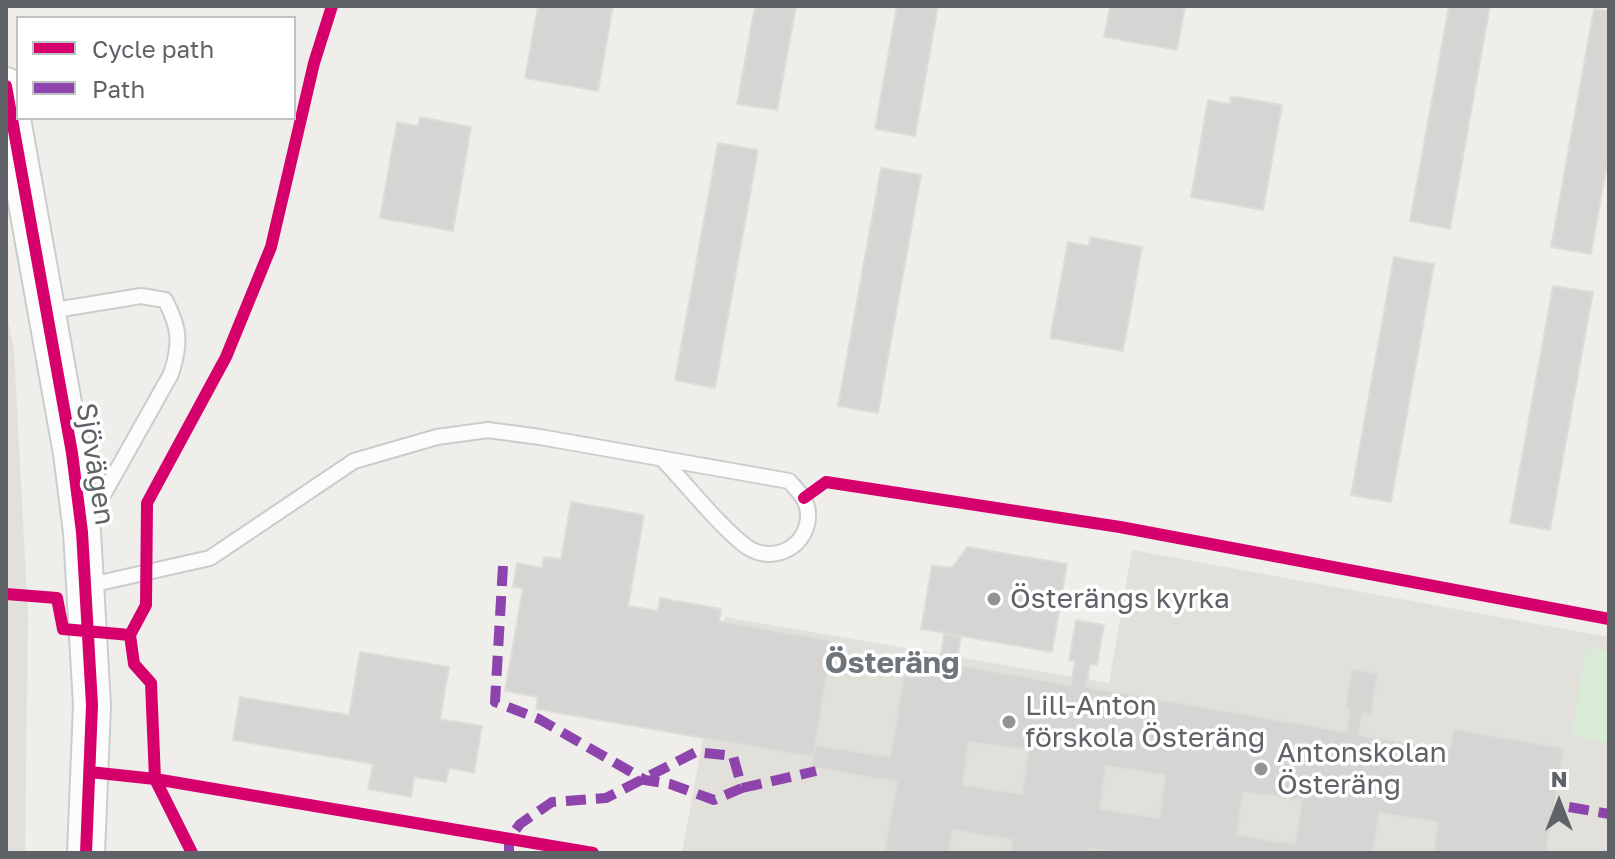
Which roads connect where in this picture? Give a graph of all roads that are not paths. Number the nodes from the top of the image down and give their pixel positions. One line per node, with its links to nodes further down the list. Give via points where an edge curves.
1 (6, 86): 2 (street, Sjövägen)
2 (45, 312): 4 (street, Sjövägen); 4 (lane, via 141,296 165,300 178,324 180,348 171,374)
3 (664, 461): 3 (lane, via 789,481 804,498 805,529 789,551 776,555 747,547); 5 (lane, via 488,430 437,437 354,461 210,558)
4 (82, 532): 5 (street, Sjövägen)
5 (86, 587): 6 (street, Sjövägen, via 92,705)
6 (86, 853)

